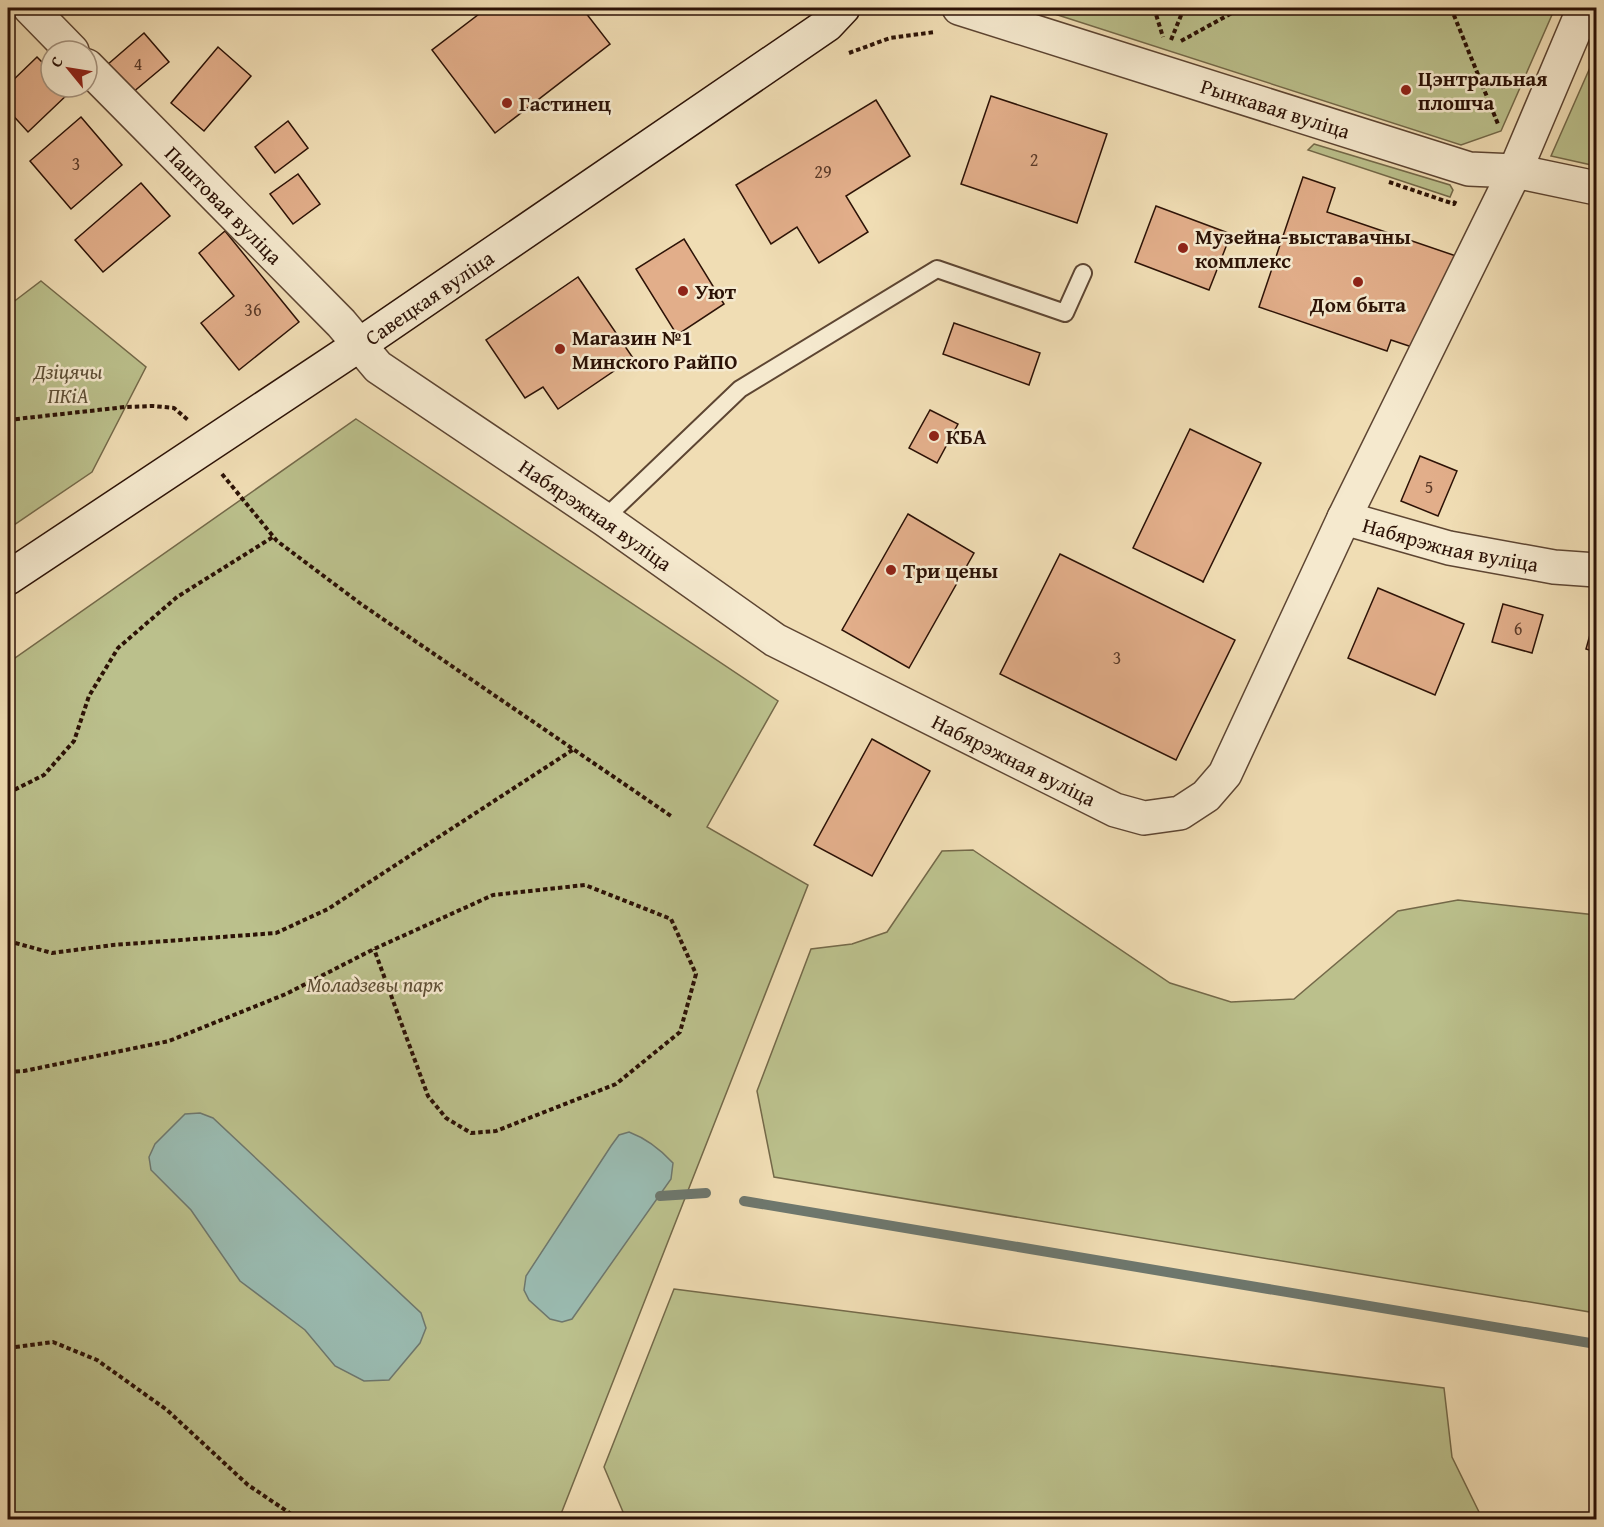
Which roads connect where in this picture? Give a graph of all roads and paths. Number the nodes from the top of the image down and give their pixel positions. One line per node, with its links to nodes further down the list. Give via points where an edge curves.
1 (843, 8): 18 (street, Савецкая вуліца, via 828,25)
2 (959, 8): 15 (street, Рынкавая вуліца, via 1469,169)
3 (1154, 8): 10 (path)
4 (1184, 8): 12 (path)
5 (1241, 8): 11 (path)
6 (1451, 8): 14 (path)
7 (1584, 8): 15 (street)
8 (36, 10): 9 (street)
9 (61, 39)
10 (1164, 39)
11 (1176, 44)
12 (1167, 49)
13 (99, 78): 18 (street, Паштовая вуліца)
14 (1501, 131)
15 (1515, 171): 16 (street, Рынкавая вуліца); 22 (street)
16 (1596, 188)
17 (1083, 273): 23 (lane, via 1065,313 937,269 740,389)
18 (359, 345): 23 (street, Набярэжная вуліца, via 378,368); 26 (street, Савецкая вуліца)
19 (187, 419): 20 (path, via 174,408 153,406)
20 (8, 420)
21 (216, 467): 24 (path)
22 (1344, 518): 23 (street, Набярэжная вуліца, via 1226,774 1206,796 1180,813 1144,818 1114,810 775,640); 25 (street, Набярэжная вуліца, via 1449,548 1554,567)
23 (604, 519)
24 (273, 537): 27 (path, via 360,604); 28 (path, via 177,597 118,648 89,696 74,741 44,775)
25 (1596, 570)
26 (8, 578)
27 (574, 749): 29 (path); 30 (path, via 328,909 276,933 52,953)
28 (8, 793)
29 (671, 816)
30 (8, 941)
31 (374, 949): 31 (path, via 493,895 585,885 671,920 696,974 680,1032 616,1084 496,1131 471,1133 446,1118 428,1096); 32 (path, via 286,994 170,1041)
32 (8, 1071)
33 (8, 1348): 34 (path, via 53,1342 97,1360 167,1410 248,1485)
34 (300, 1520)

